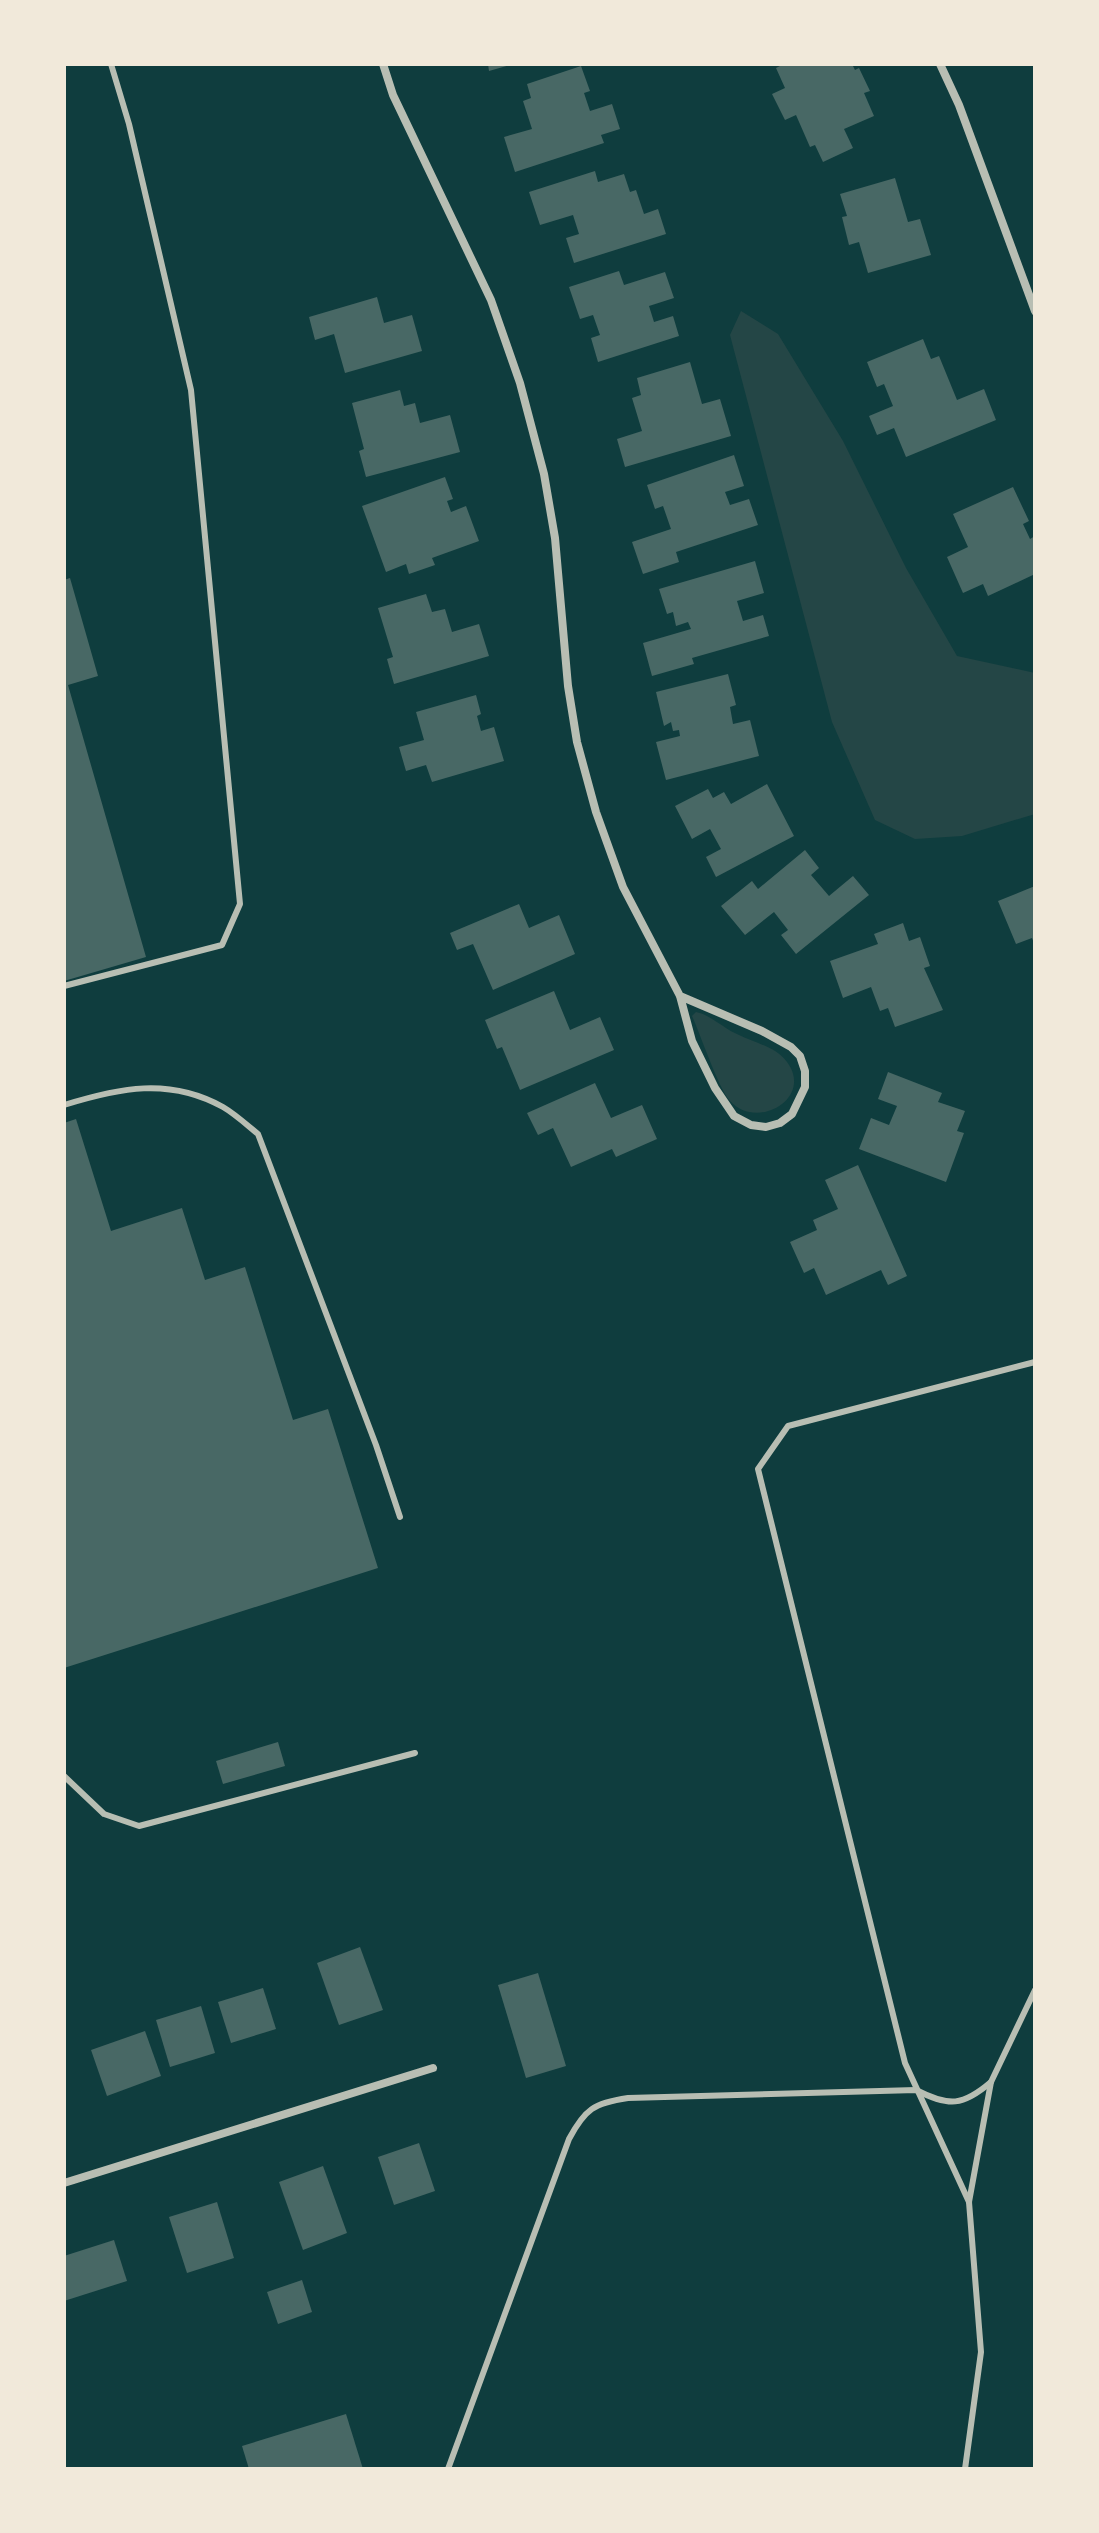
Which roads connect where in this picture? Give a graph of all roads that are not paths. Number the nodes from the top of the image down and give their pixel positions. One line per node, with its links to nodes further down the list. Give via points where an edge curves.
1 (111, 64): 5 (lane, via 191,390 240,904 222,945)
2 (383, 64): 6 (street, via 491,300 520,383 555,538 577,742 623,887)
3 (940, 64): 4 (street)
4 (1035, 311)
5 (64, 986)
6 (680, 996): 6 (street, via 692,1041 734,1116 766,1127 792,1114 805,1087 800,1056 762,1031)
7 (64, 1105): 9 (lane, via 144,1086 182,1091 223,1107 258,1134)
8 (1035, 1362): 15 (lane, via 788,1426 758,1469 905,2063)
9 (400, 1517)
10 (415, 1753): 11 (lane, via 139,1826 104,1814)
11 (64, 1776)
12 (1035, 1990): 14 (lane)
13 (433, 2068): 16 (street)
14 (991, 2082): 15 (lane, via 957,2102); 17 (lane)
15 (916, 2090): 17 (lane); 18 (lane, via 628,2098 606,2101 582,2115)
16 (64, 2183)
17 (969, 2202): 19 (lane, via 981,2352)
18 (448, 2469)
19 (965, 2469)

